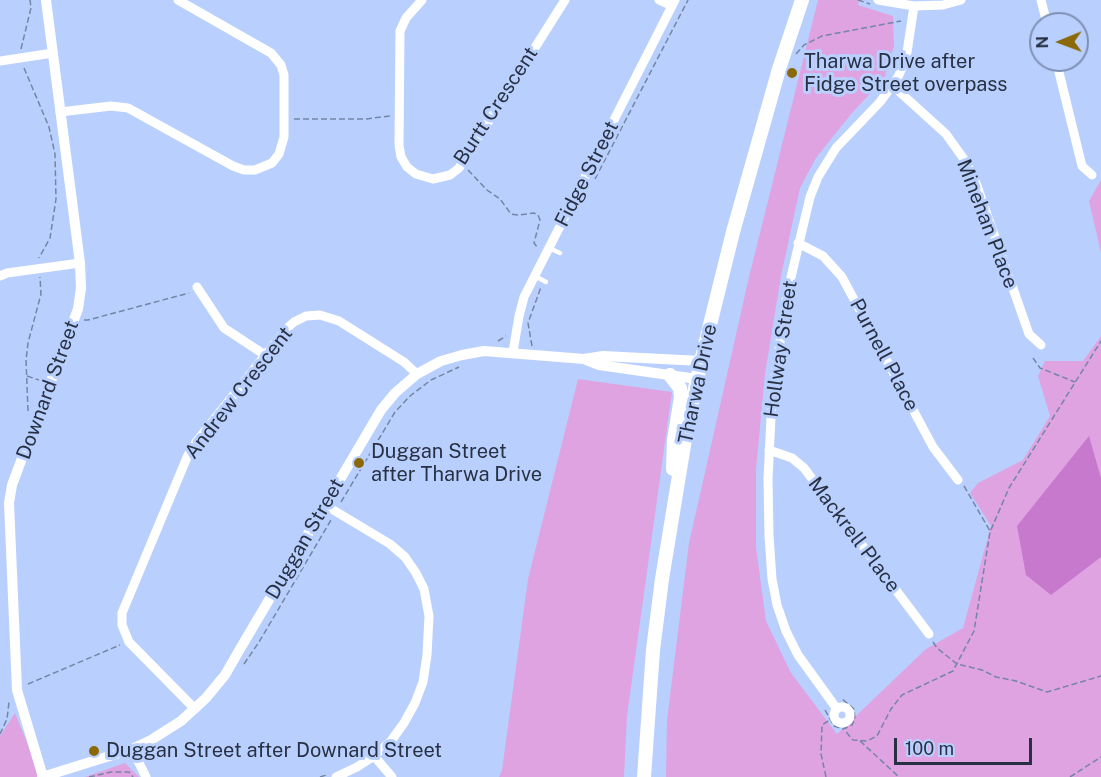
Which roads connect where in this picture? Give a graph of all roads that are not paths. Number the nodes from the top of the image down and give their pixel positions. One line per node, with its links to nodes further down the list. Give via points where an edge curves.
1 (46, 0): 11 (street, Downard Street)
2 (178, 0): 15 (street, via 272,53 281,65 284,137 272,163 255,170 232,166 128,108)
3 (422, 0): 4 (street, Burtt Crescent, via 400,31 399,145 407,167 433,179 459,168)
4 (565, 0)
5 (659, 0): 8 (street)
6 (802, 0): 27 (main road, Tharwa Drive, via 753,159)
7 (961, 0): 10 (street)
8 (673, 3): 18 (street, Fidge Street)
9 (877, 3): 10 (street)
10 (914, 6): 14 (street, Hollway Street, via 906,58)
11 (53, 53): 12 (street); 15 (street, Downard Street)
12 (0, 62)
13 (1059, 72): 16 (street, via 1082,166)
14 (893, 86): 17 (street, Hollway Street, via 823,167); 23 (street, Minehan Place, via 946,134 966,162 1029,334)
15 (60, 112): 20 (street, Downard Street)
16 (1092, 175)
17 (798, 243): 31 (street, Hollway Street, via 778,346); 32 (street, Purnell Place, via 823,256 842,277 936,452)
18 (548, 250): 19 (lane); 24 (street, Fidge Street, via 541,280 524,297)
19 (560, 254)
20 (80, 263): 21 (street); 35 (street, Downard Street, via 78,309 12,485)
21 (0, 276)
22 (197, 287): 25 (street, via 224,327)
23 (1041, 345)
24 (513, 352): 26 (street, Duggan Street); 28 (street, Duggan Street, via 462,355)
25 (265, 355): 28 (street, Andrew Crescent, via 294,322 320,315 339,321); 37 (street, Andrew Crescent, via 188,455 123,607 122,625 128,640)
26 (584, 359): 27 (street, Duggan Street, via 603,356); 29 (street, Duggan Street, via 598,365)
27 (701, 361): 30 (main road, Tharwa Drive)
28 (417, 374): 34 (street, Duggan Street, via 381,410)
29 (670, 375): 30 (street, Duggan Street); 33 (main road, via 680,388 681,397 674,440)
30 (697, 379): 33 (main road, Tharwa Drive)
31 (769, 450): 36 (street, Mackrell Place, via 792,458 804,468); 38 (street, Hollway Street, via 769,536 777,605 798,655)
32 (958, 480)
33 (677, 489): 45 (main road, Tharwa Drive, via 653,650)
34 (324, 505): 37 (street, Duggan Street, via 225,675); 40 (street, via 405,557 417,573 427,598 423,682 404,723)
35 (4, 533): 42 (street, Downard Street, via 17,690)
36 (930, 636)
37 (195, 709): 39 (street, Duggan Street, via 166,731)
38 (833, 715): 38 (street, Hollway Street, via 843,707 849,710 850,717 846,726)
39 (132, 749): 42 (street, Duggan Street); 43 (street)
40 (374, 756): 41 (street); 44 (street)
41 (332, 776)
42 (43, 777)
43 (146, 777)
44 (392, 777)
45 (644, 777)

